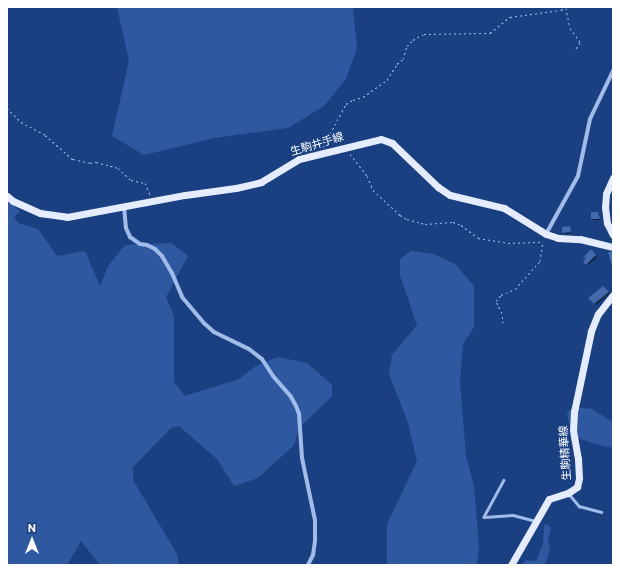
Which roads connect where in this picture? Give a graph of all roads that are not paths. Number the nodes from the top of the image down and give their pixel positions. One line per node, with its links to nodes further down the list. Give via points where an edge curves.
1 (613, 71): 5 (street, via 590,119 578,176)
2 (613, 178): 6 (main road, via 606,194 605,207 607,223)
3 (7, 196): 4 (main road, 生駒井手線, via 40,213 67,217)
4 (124, 206): 5 (main road, 生駒井手線, via 261,182 299,159 375,139 392,143 438,187 450,195 504,208); 13 (street, via 126,228 130,237 155,249 162,256 182,297 214,332 249,349 262,359 296,406 299,414 302,458 315,520 313,555)
5 (546, 234): 7 (main road, 生駒井手線)
6 (613, 235)
7 (613, 247)
8 (613, 295): 10 (main road, 生駒精華線, via 598,314 591,331 573,423 578,483 574,491)
9 (504, 480): 12 (lane, via 484,517 513,515)
10 (568, 493): 11 (lane, via 579,506); 12 (main road, 生駒精華線, via 549,499)
11 (601, 512)
12 (535, 521): 14 (main road, 生駒精華線)
13 (308, 565)
14 (511, 565)

